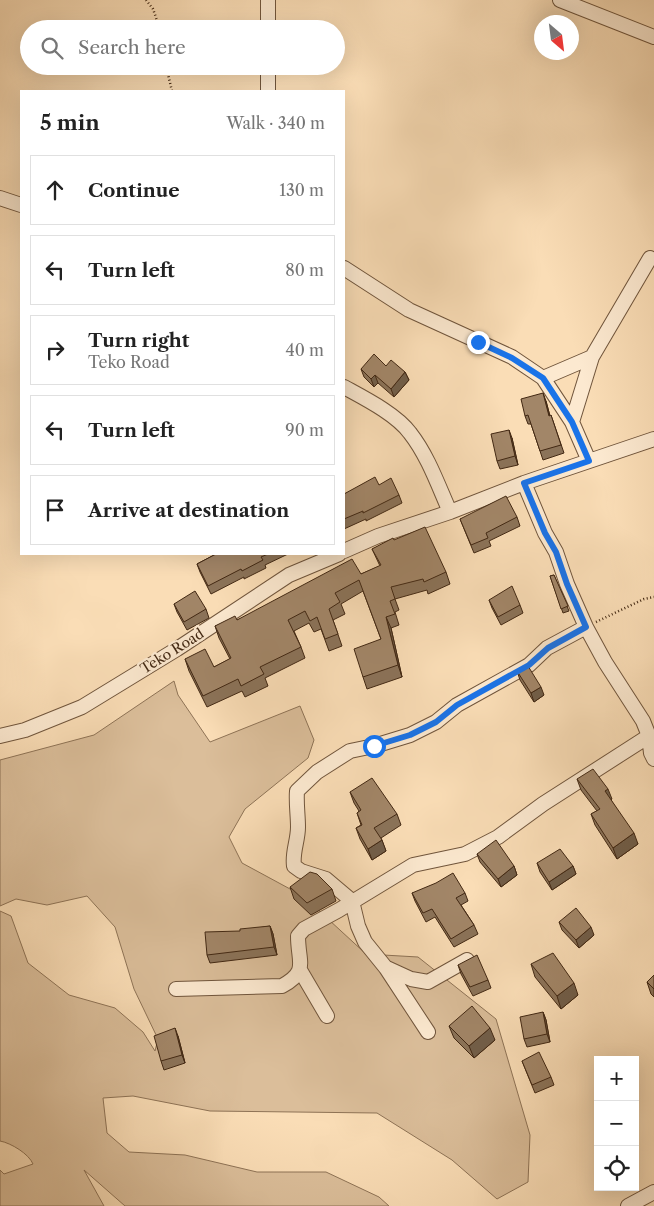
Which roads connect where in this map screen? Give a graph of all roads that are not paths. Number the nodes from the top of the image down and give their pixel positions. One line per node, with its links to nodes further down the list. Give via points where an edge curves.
1 (268, 0): 3 (street)
2 (560, 0): 4 (street)
3 (268, 20)
4 (654, 37)
5 (268, 75): 6 (street)
6 (268, 90)
7 (0, 198): 8 (street)
8 (20, 204)
9 (650, 258): 11 (street)
10 (345, 269): 12 (street, via 409,310 512,358)
11 (592, 357): 12 (street); 14 (street)
12 (543, 378): 14 (street)
13 (345, 388): 18 (street, via 381,408 409,431 421,449)
14 (572, 422): 16 (street)
15 (654, 439): 16 (street)
16 (589, 461): 17 (street)
17 (524, 483): 18 (street); 21 (street)
18 (450, 512): 19 (street)
19 (345, 551)
20 (336, 555): 22 (street, Teko Road, via 290,576 82,707 25,730)
21 (586, 627): 23 (street); 25 (street, via 548,648 529,665 457,705 436,722 410,735 350,751 317,772 297,791 294,866 326,879)
22 (0, 736)
23 (649, 736): 24 (street); 25 (street, via 498,837 465,854 413,865)
24 (654, 759)
25 (352, 901): 27 (street, via 365,942); 28 (street, via 304,929 298,936)
26 (467, 960): 27 (street, via 428,982 410,979)
27 (386, 968): 31 (street)
28 (300, 970): 29 (street, via 295,979 282,986); 30 (street)
29 (176, 989)
30 (327, 1016)
31 (428, 1032)
32 (654, 1192): 33 (street)
33 (628, 1206)

